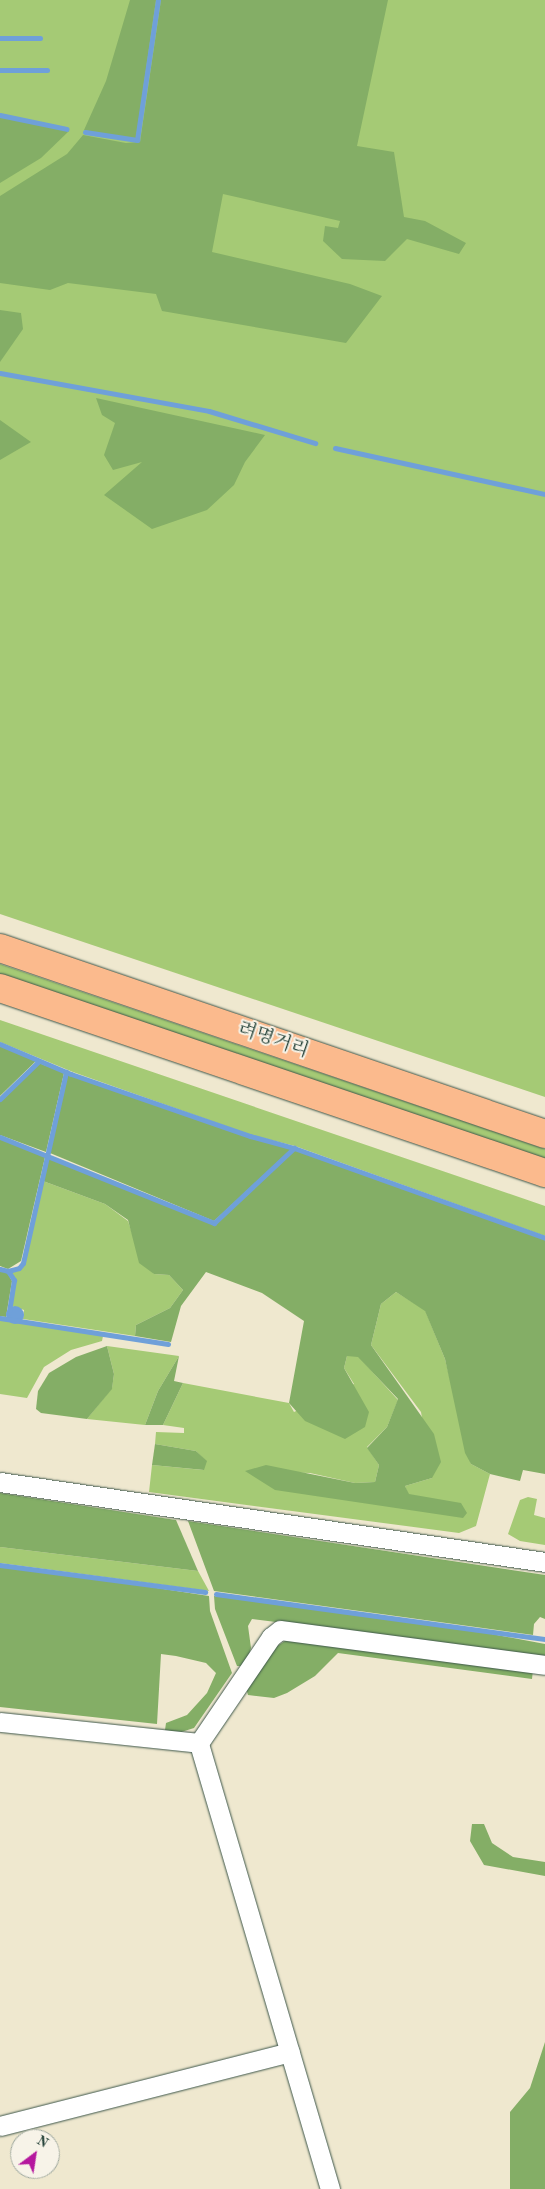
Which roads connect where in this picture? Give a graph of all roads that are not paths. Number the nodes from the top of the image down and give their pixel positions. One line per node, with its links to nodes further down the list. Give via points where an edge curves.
1 (0, 948): 3 (main road, 려명거리)
2 (0, 988): 4 (main road, 려명거리)
3 (545, 1134)
4 (545, 1173)
5 (0, 1482): 6 (street)
6 (545, 1562)
7 (545, 1664): 9 (street, via 280,1630 271,1636)
8 (0, 1722): 9 (street)
9 (199, 1743): 10 (street)
10 (290, 2052): 11 (street); 12 (street)
11 (0, 2126)
12 (330, 2189)

